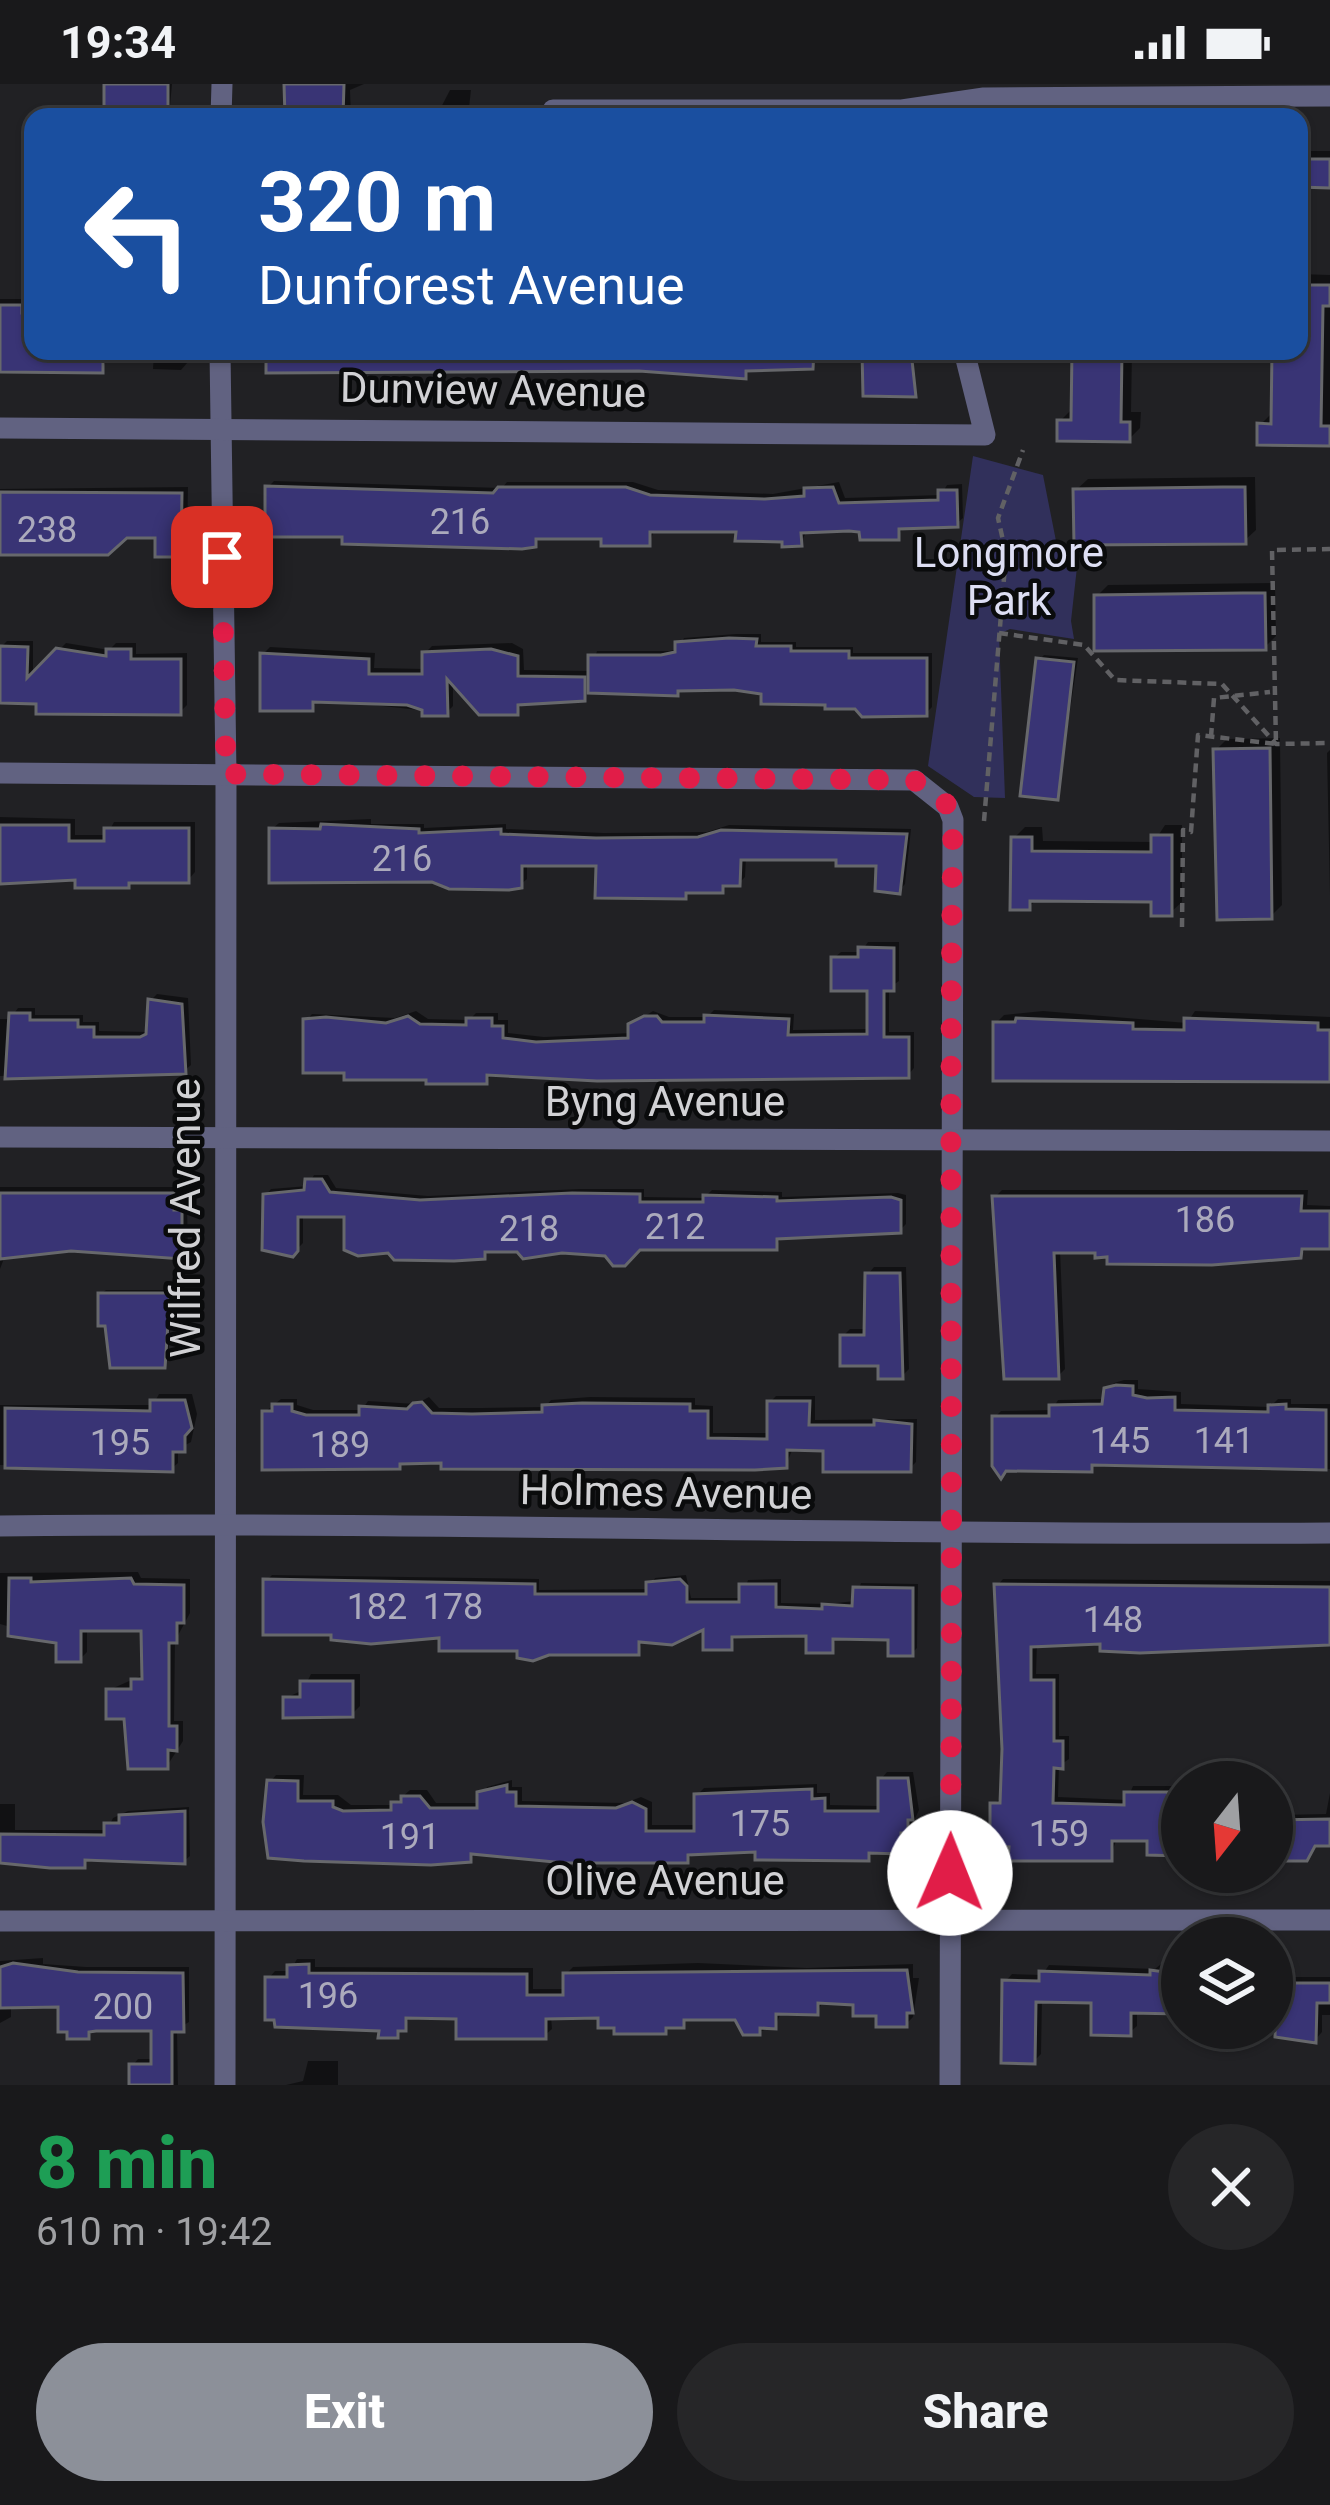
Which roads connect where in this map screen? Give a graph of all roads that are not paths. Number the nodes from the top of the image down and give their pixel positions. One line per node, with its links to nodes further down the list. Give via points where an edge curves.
1 (1330, 96): 2 (street)
2 (947, 102): 3 (street)
3 (913, 108)
4 (220, 360): 6 (street, Wilfred Avenue)
5 (966, 360): 6 (street, Dunview Avenue, via 985,435)
6 (219, 426): 7 (street, Dunview Avenue); 9 (street, Wilfred Avenue)
7 (0, 428)
8 (0, 773): 9 (street)
9 (226, 774): 11 (street, Wilfred Avenue); 13 (street, via 914,780 949,806 953,820)
10 (0, 1137): 11 (street, Byng Avenue)
11 (224, 1138): 13 (street, Byng Avenue); 14 (street, Wilfred Avenue)
12 (1330, 1141): 13 (street, Byng Avenue)
13 (949, 1142): 17 (street)
14 (223, 1523): 15 (street, Holmes Avenue); 17 (street, Holmes Avenue); 21 (street, Wilfred Avenue)
15 (0, 1526)
16 (1330, 1533): 17 (street, Holmes Avenue)
17 (954, 1536): 18 (street)
18 (949, 1917): 19 (street, Olive Avenue); 21 (street, Olive Avenue); 23 (street)
19 (1330, 1920)
20 (0, 1921): 21 (street, Olive Avenue)
21 (227, 1922): 22 (street, Wilfred Avenue)
22 (225, 2085)
23 (950, 2085)

